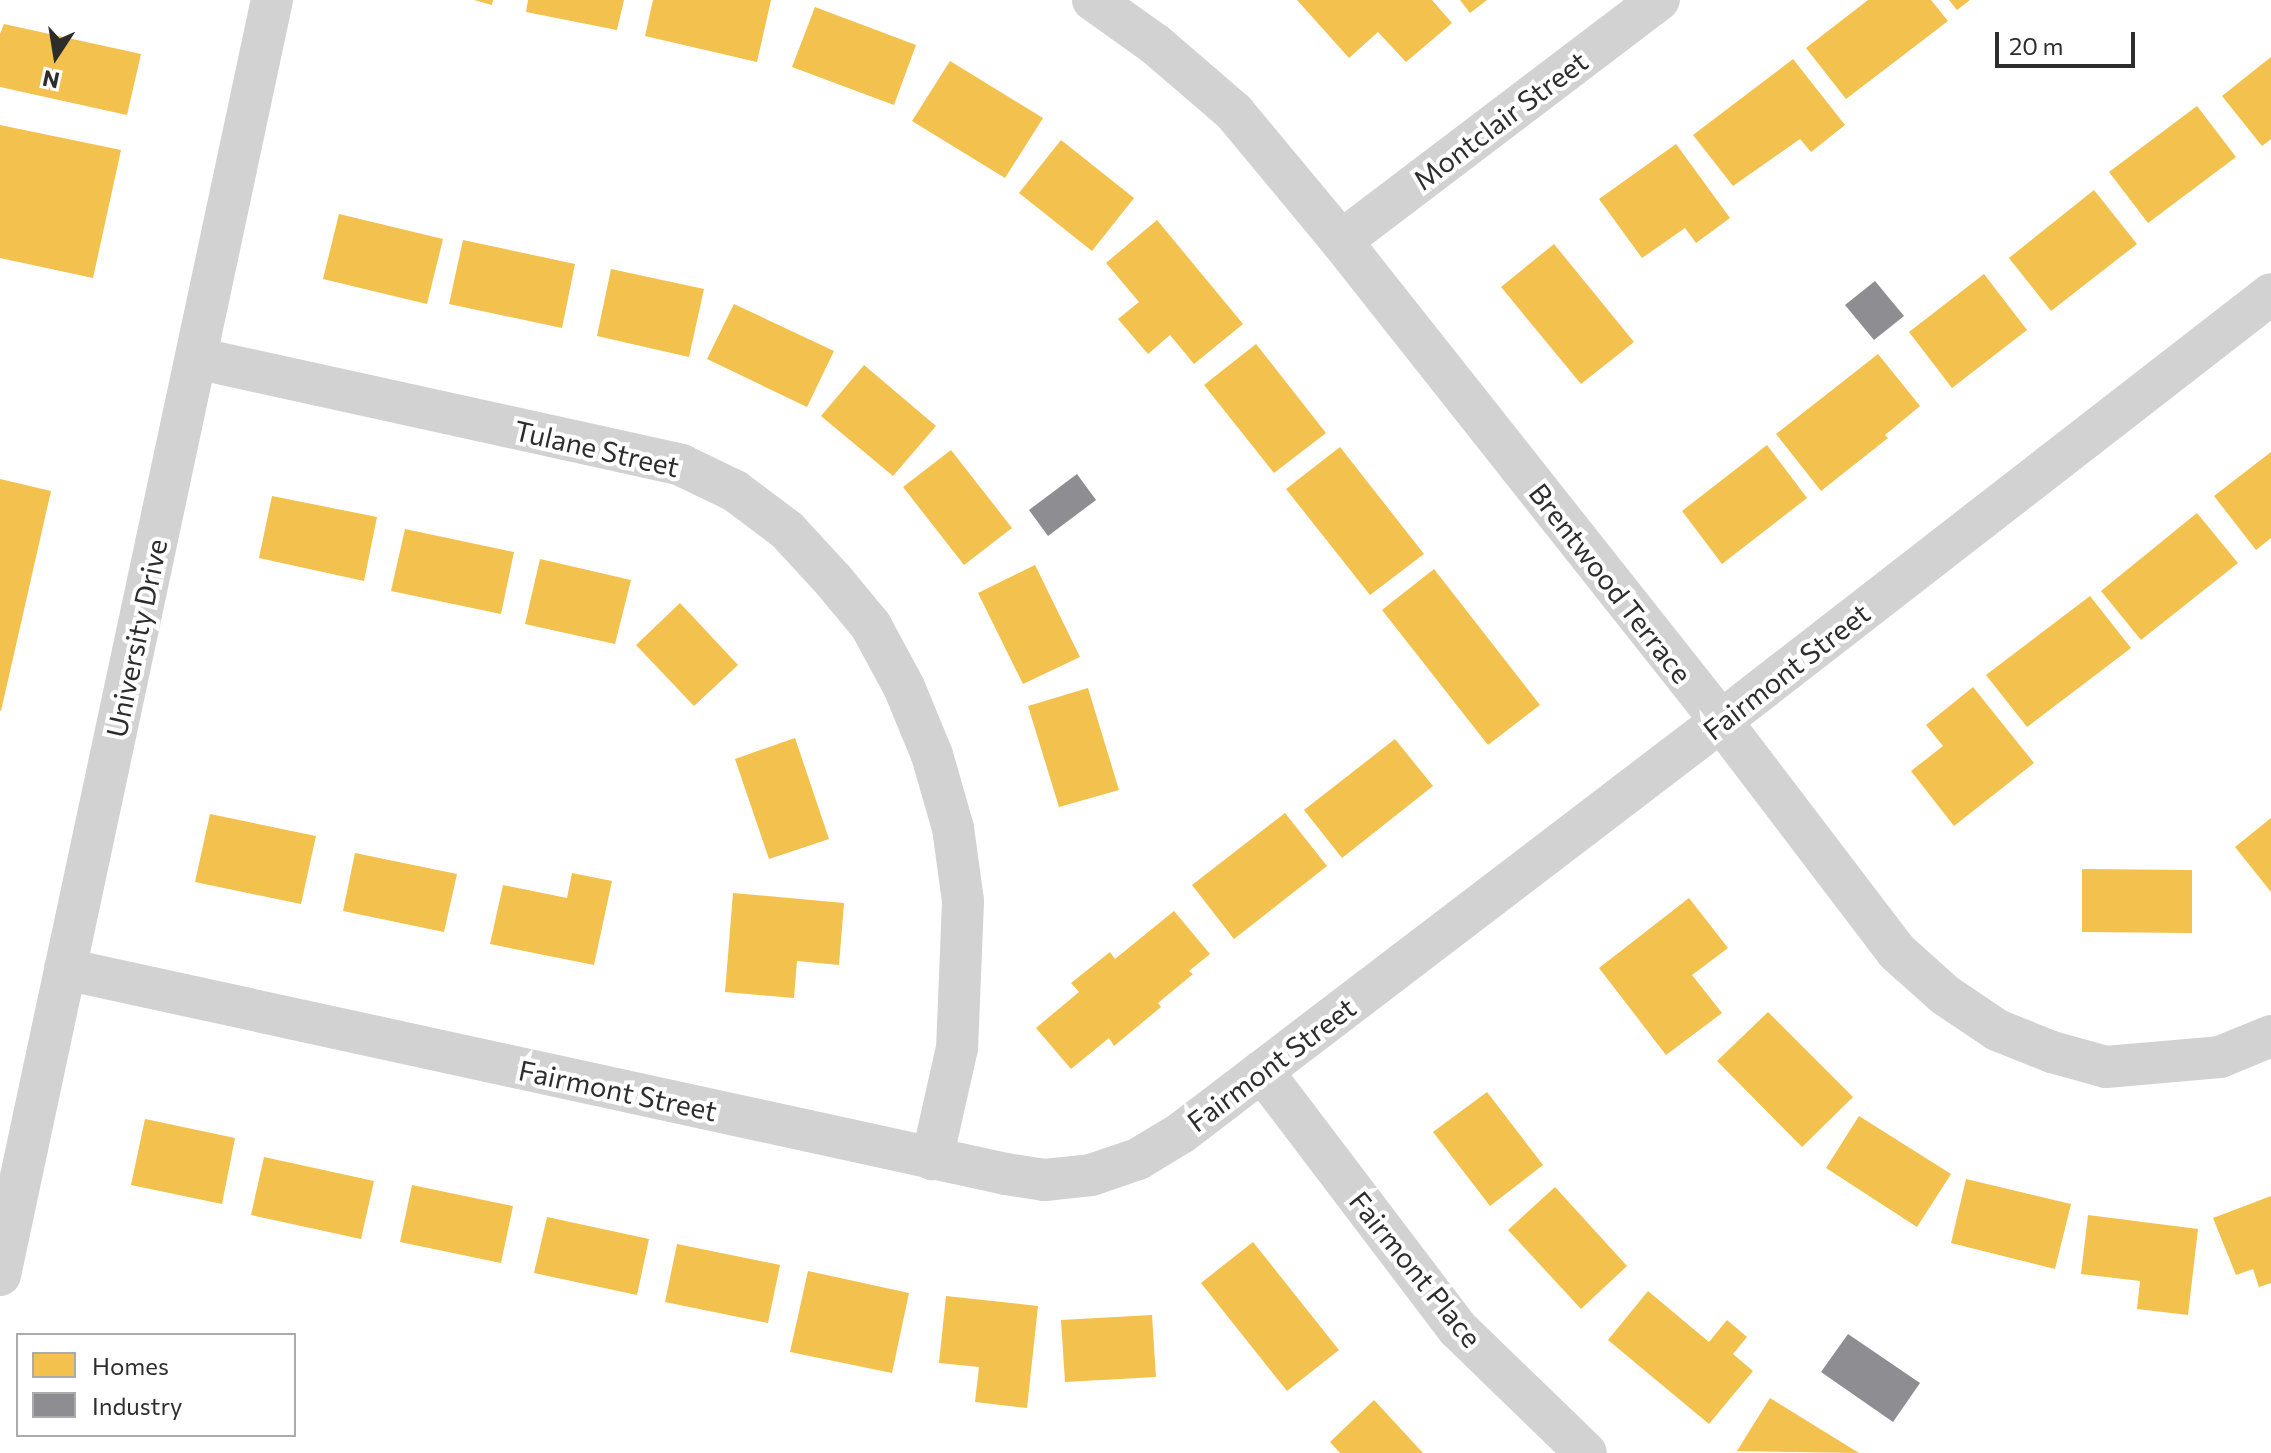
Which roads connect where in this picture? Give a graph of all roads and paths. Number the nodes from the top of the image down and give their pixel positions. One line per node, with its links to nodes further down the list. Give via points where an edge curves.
1 (272, 0): 6 (street, University Drive)
2 (1093, 0): 4 (street, Brentwood Terrace, via 1155,44 1234,112)
3 (1659, 0): 4 (street, Montclair Street)
4 (1341, 241): 7 (street, Brentwood Terrace)
5 (2271, 294): 7 (street, Fairmont Street)
6 (196, 358): 8 (street, University Drive); 11 (street, Tulane Street, via 681,465 746,499 787,530 833,580 871,626 904,687 932,755 953,828 963,901 957,1048)
7 (1721, 721): 9 (street, Brentwood Terrace, via 1897,952 1945,995 1997,1030 2106,1067 2220,1057); 10 (street, Fairmont Street)
8 (65, 969): 11 (street, Fairmont Street); 12 (street, University Drive)
9 (2271, 1036)
10 (1262, 1071): 11 (street, Fairmont Street, via 1170,1140 1138,1159 1091,1175 1045,1180); 13 (street, Fairmont Place, via 1458,1329)
11 (932, 1159)
12 (0, 1275)
13 (1586, 1453)

